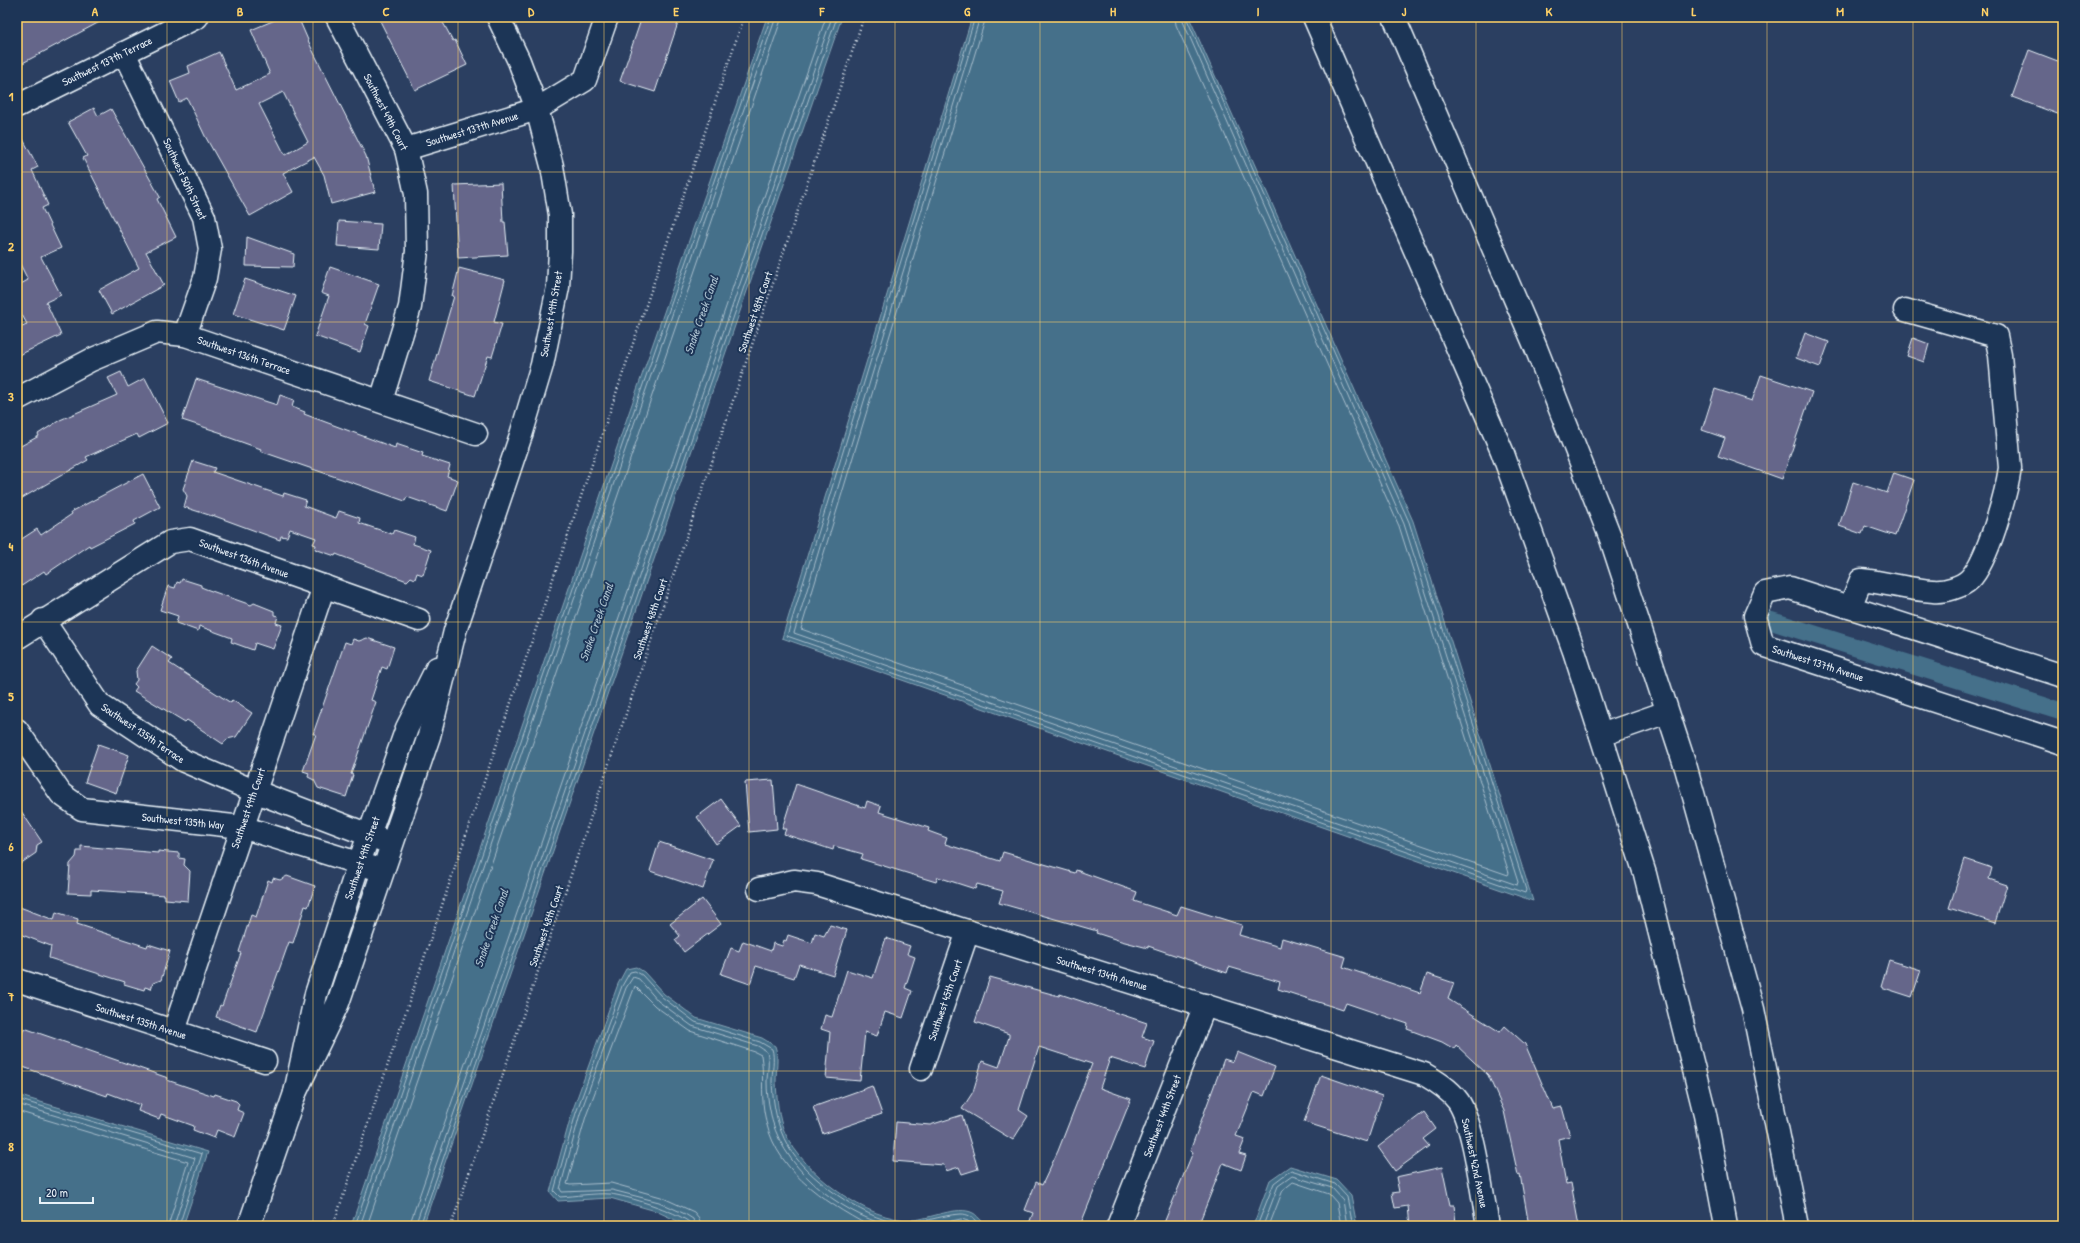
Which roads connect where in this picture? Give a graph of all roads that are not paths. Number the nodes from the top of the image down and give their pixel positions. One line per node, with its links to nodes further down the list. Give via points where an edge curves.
1 (197, 17): 7 (main road, Southwest 137th Terrace)
2 (337, 17): 10 (main road, Southwest 49th Court)
3 (498, 17): 9 (main road, Southwest 49th Street, via 519,61)
4 (607, 17): 9 (main road, via 585,80)
5 (1314, 17): 25 (main road, via 1502,451 1574,651)
6 (1394, 17): 23 (main road, via 1536,348 1610,539)
7 (124, 53): 8 (main road, Southwest 137th Terrace); 12 (main road, Southwest 50th Street, via 204,216 210,249 205,278)
8 (17, 106)
9 (537, 109): 10 (main road, Southwest 137th Avenue); 20 (main road, Southwest 49th Street, via 552,166 560,215 558,287 542,364 523,428)
10 (406, 148): 14 (main road, Southwest 49th Court, via 416,194 417,251 410,307)
11 (1905, 310): 17 (main road, via 1996,336 2000,354 2010,468 2008,483 1981,562 1969,580 1947,590 1934,591 1861,580)
12 (185, 335): 13 (main road, Southwest 136th Terrace, via 158,332 91,360); 14 (main road, Southwest 136th Terrace)
13 (17, 399)
14 (381, 401): 15 (main road, Southwest 136th Terrace)
15 (476, 434)
16 (324, 586): 18 (main road, Southwest 136th Avenue, via 190,539 170,542); 19 (main road, Southwest 136th Avenue); 27 (main road, Southwest 49th Court)
17 (1850, 607): 22 (main road, Southwest 137th Avenue); 26 (main road, Southwest 137th Avenue, via 1790,588 1765,593 1755,616 1763,645)
18 (42, 620): 21 (main road, Southwest 136th Avenue); 27 (main road, Southwest 135th Terrace, via 100,705 184,761)
19 (419, 620)
20 (455, 631): 29 (main road, Southwest 49th Street, via 407,728); 30 (main road, Southwest 49th Street, via 429,736)
21 (17, 638)
22 (2063, 676)
23 (1667, 712): 25 (main road); 46 (main road, via 1686,768 1753,1009)
24 (17, 730): 28 (main road, Southwest 135th Way, via 61,794 82,809)
25 (1601, 735): 45 (main road, via 1647,881 1705,1114)
26 (2063, 743)
27 (254, 792): 28 (main road, Southwest 49th Court); 29 (main road, Southwest 135th Terrace)
28 (242, 827): 31 (main road, Southwest 135th Way); 37 (main road, Southwest 49th Court)
29 (369, 835): 30 (main road, Southwest 135th Terrace); 31 (main road, Southwest 49th Street)
30 (392, 843): 32 (main road, Southwest 49th Street)
31 (359, 863): 32 (main road, Southwest 135th Way); 41 (main road, Southwest 49th Street, via 316,994)
32 (382, 871): 41 (main road, Southwest 49th Street, via 338,1003)
33 (759, 889): 34 (main road, Southwest 134th Avenue, via 794,882 817,884)
34 (968, 931): 36 (main road, Southwest 134th Avenue); 39 (main road, Southwest 45th Court)
35 (17, 980): 37 (main road, Southwest 135th Avenue)
36 (1205, 1005): 40 (main road, Southwest 134th Avenue, via 1424,1074); 43 (main road, Southwest 44th Street)
37 (174, 1031): 38 (main road, Southwest 135th Avenue)
38 (265, 1061)
39 (921, 1069)
40 (1441, 1084): 44 (main road, Southwest 42nd Avenue, via 1458,1101 1468,1121)
41 (295, 1093): 42 (main road, Southwest 49th Street)
42 (249, 1226)
43 (1118, 1226)
44 (1488, 1226)
45 (1726, 1226)
46 (1797, 1226)

